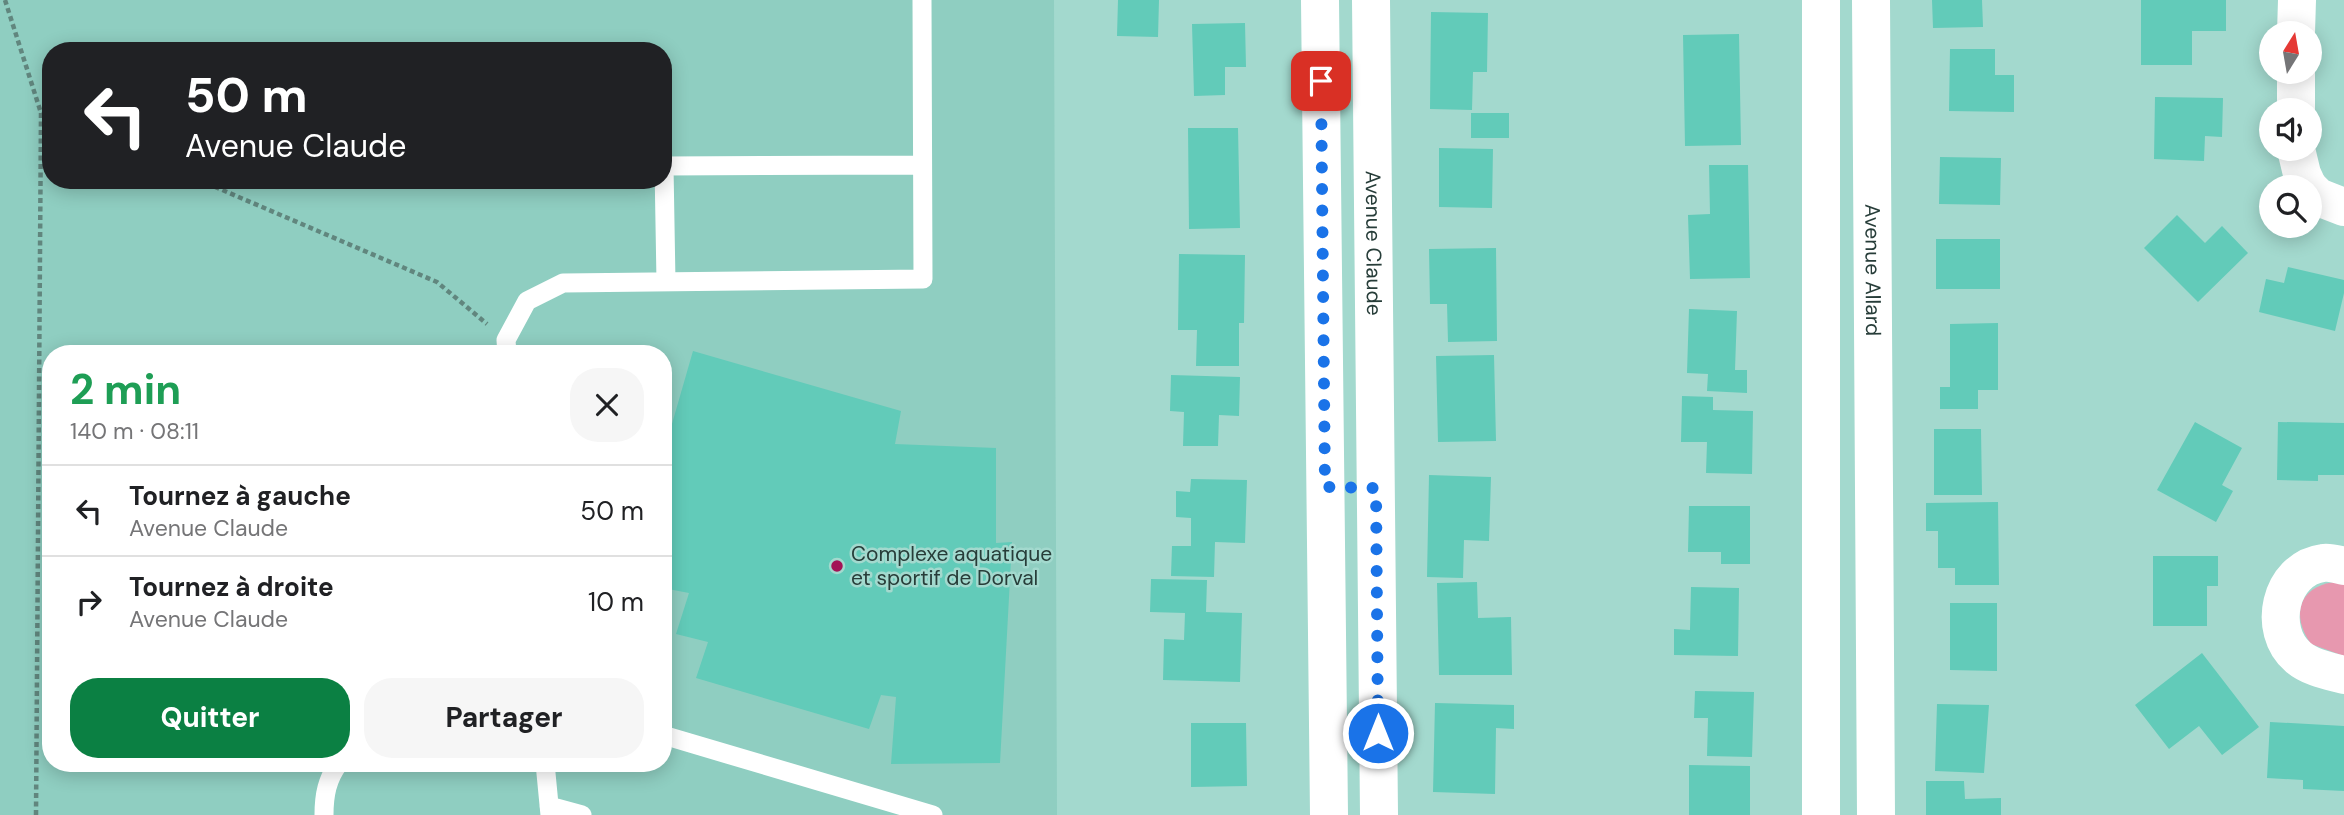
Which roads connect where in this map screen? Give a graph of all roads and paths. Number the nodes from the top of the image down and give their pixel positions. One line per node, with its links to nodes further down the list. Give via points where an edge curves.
1 (5, 0): 9 (path)
2 (922, 0): 10 (lane)
3 (1320, 0): 19 (street)
4 (1371, 0): 20 (street, Avenue Claude)
5 (1821, 0): 21 (street)
6 (1871, 0): 22 (street, Avenue Allard)
7 (2297, 0): 8 (street)
8 (2296, 21)
9 (41, 113): 29 (path)
10 (921, 165): 11 (lane); 16 (lane, via 923,279)
11 (672, 166)
12 (220, 189): 17 (path, via 437,282)
13 (664, 189): 16 (lane)
14 (2322, 199): 15 (street)
15 (2344, 207)
16 (666, 282): 18 (lane, via 563,283 527,301)
17 (505, 345)
18 (508, 345)
19 (1325, 487): 20 (street); 33 (street)
20 (1376, 488): 34 (street, Avenue Claude)
21 (1820, 539): 22 (street); 35 (street)
22 (1875, 540): 36 (street, Avenue Allard)
23 (2344, 566): 24 (street, via 2325,562 2305,569 2288,588 2280,614 2283,636 2297,656)
24 (2344, 675)
25 (672, 738): 32 (lane)
26 (332, 772): 30 (lane)
27 (546, 772): 28 (lane)
28 (550, 810): 31 (lane)
29 (36, 815)
30 (324, 815)
31 (583, 815)
32 (933, 815)
33 (1329, 815)
34 (1379, 815)
35 (1821, 815)
36 (1876, 815)

